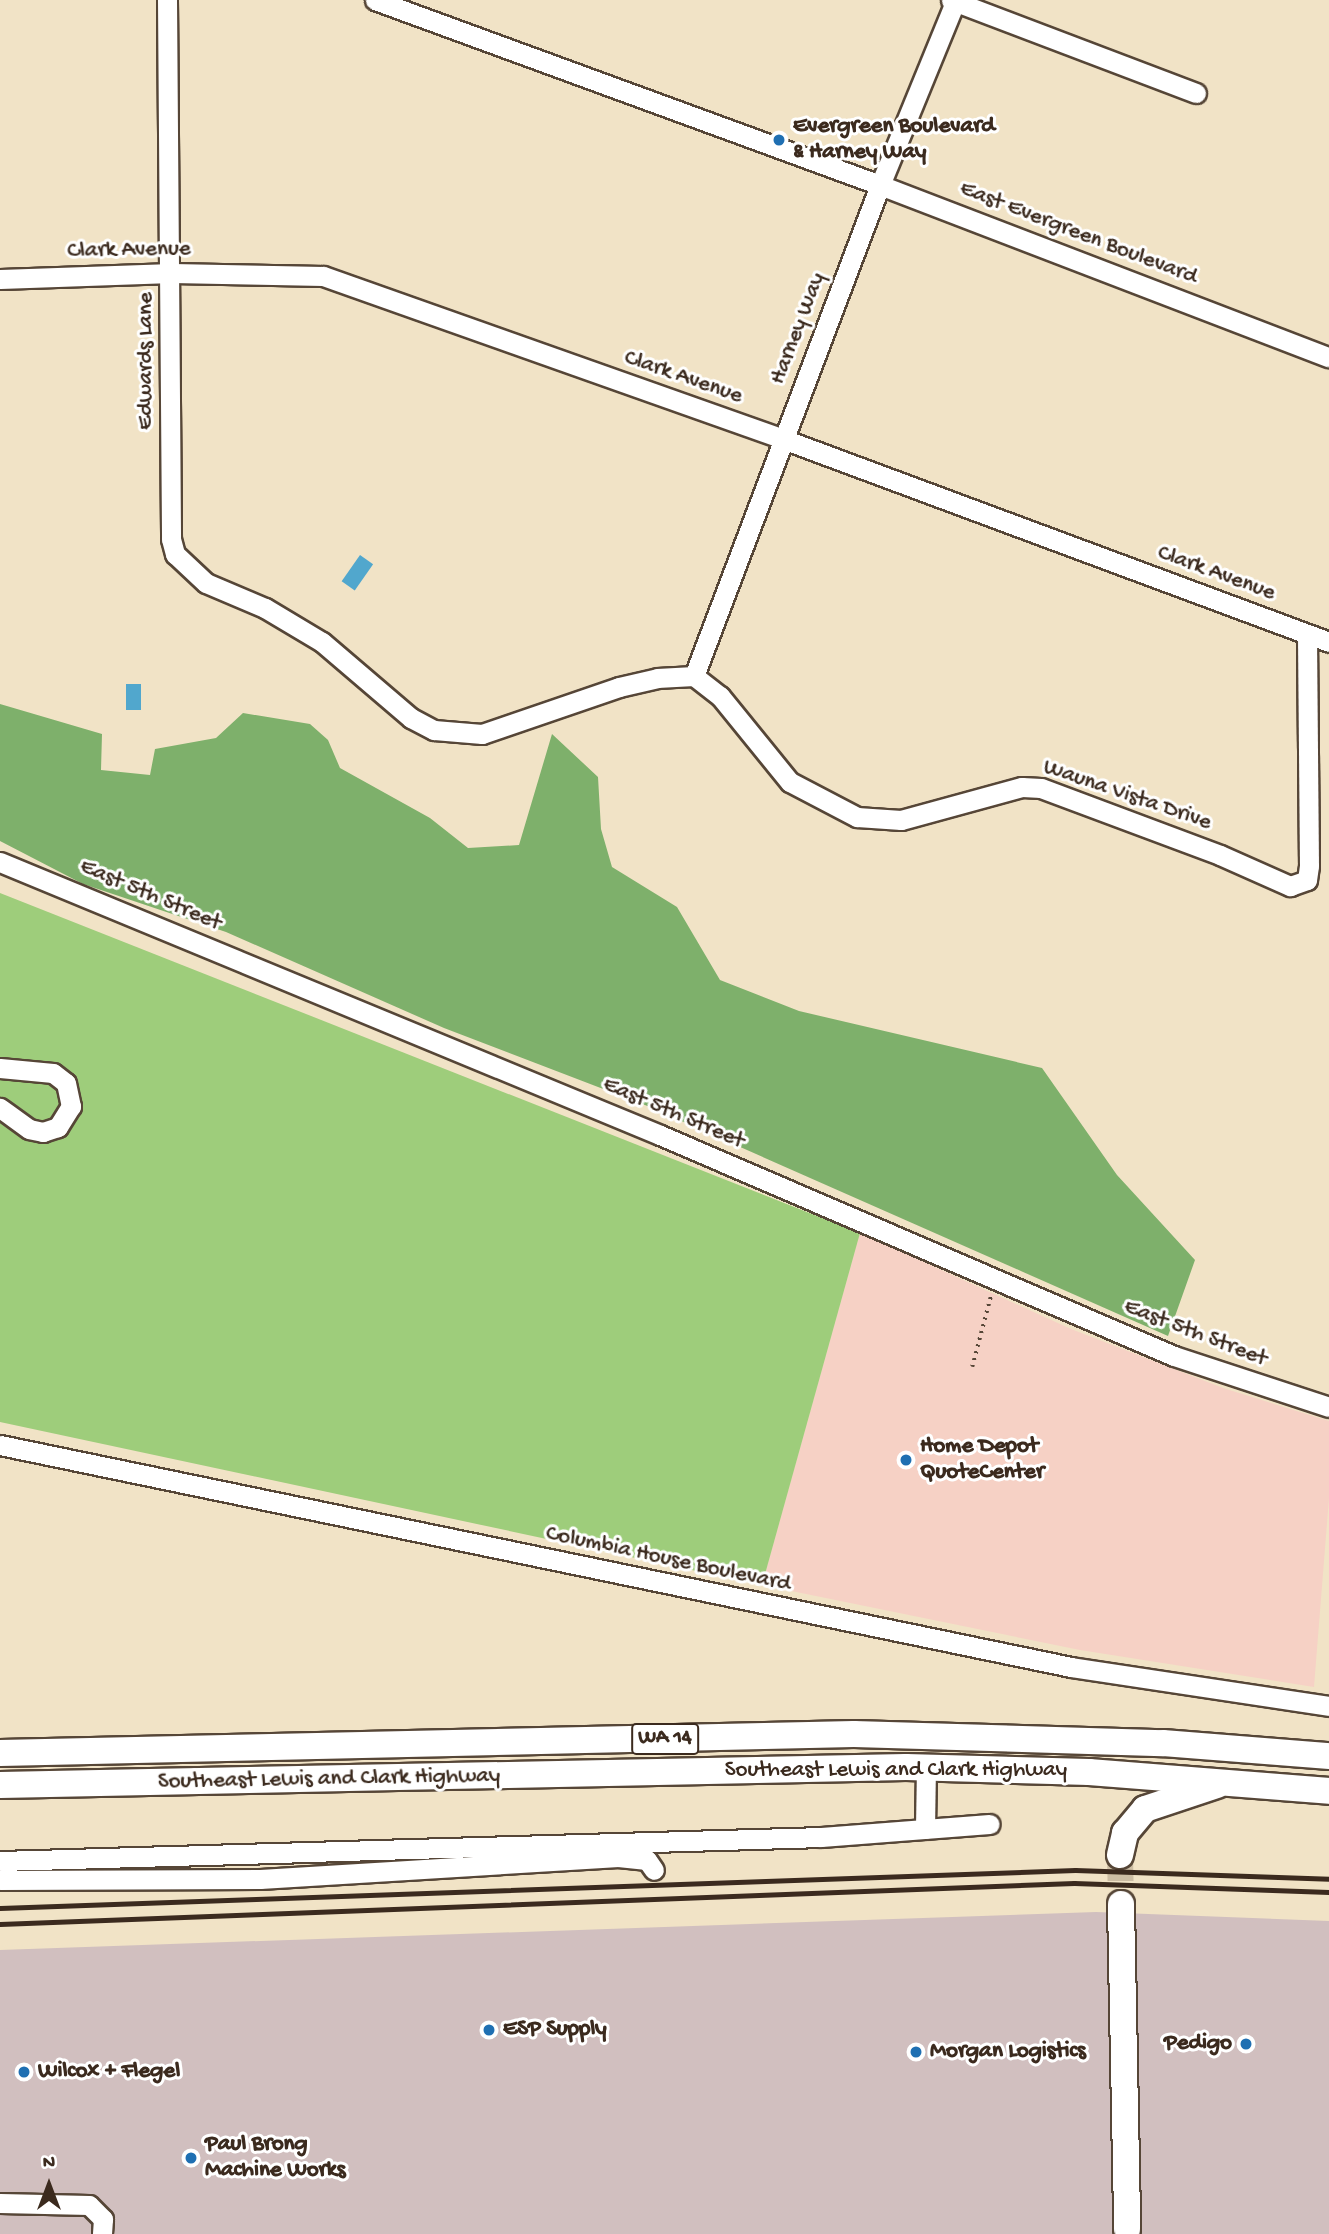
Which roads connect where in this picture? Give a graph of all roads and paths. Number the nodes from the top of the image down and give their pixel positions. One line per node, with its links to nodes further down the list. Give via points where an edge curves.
1 (167, 0): 6 (street, Edwards Lane)
2 (375, 0): 5 (street, East Evergreen Boulevard)
3 (953, 1): 4 (street); 5 (street, Harney Way)
4 (1196, 93)
5 (880, 185): 8 (street, East Evergreen Boulevard); 9 (street, Harney Way)
6 (172, 273): 7 (street, Clark Avenue); 9 (street, Clark Avenue, via 323,276); 12 (street, Edwards Lane, via 171,539 175,554 206,583 265,608 322,642 391,702 434,730 458,734 495,731 619,687)
7 (0, 279)
8 (1329, 357)
9 (783, 439): 10 (street, Clark Avenue); 12 (street, Harney Way)
10 (1307, 634): 11 (street, Clark Avenue); 12 (street, Wauna Vista Drive, via 1309,866 1301,885 1279,884 1220,855 1041,788 1022,787 901,820 857,817 790,782 720,696)
11 (1329, 642)
12 (694, 676)
13 (0, 862): 18 (street, East 5th Street, via 660,1135 1174,1356)
14 (0, 1068): 15 (street, via 53,1073 66,1083 71,1107 58,1127 43,1132 29,1129)
15 (0, 1108)
16 (988, 1308): 17 (path)
17 (972, 1367)
18 (1329, 1406)
19 (0, 1445): 20 (street, Columbia House Boulevard, via 1071,1667)
20 (1329, 1706)
21 (0, 1753): 22 (highway, Southeast Lewis and Clark Highway / WA 14, via 854,1734 1149,1742)
22 (1329, 1756)
23 (926, 1767): 24 (highway, Southeast Lewis and Clark Highway / WA 14); 25 (highway, Southeast Lewis and Clark Highway / WA 14); 28 (street)
24 (1228, 1781): 26 (highway, Southeast Lewis and Clark Highway / WA 14); 29 (highway, via 1145,1809 1125,1833)
25 (0, 1785)
26 (1329, 1791)
27 (989, 1824): 28 (street)
28 (926, 1829): 30 (street, via 821,1837)
29 (1119, 1855)
30 (0, 1861)
31 (654, 1870): 32 (street, via 647,1860 618,1857 260,1879)
32 (0, 1880)
33 (1121, 1904): 35 (highway)
34 (0, 2203): 36 (street, via 89,2205 103,2219)
35 (1126, 2231)
36 (102, 2234)

